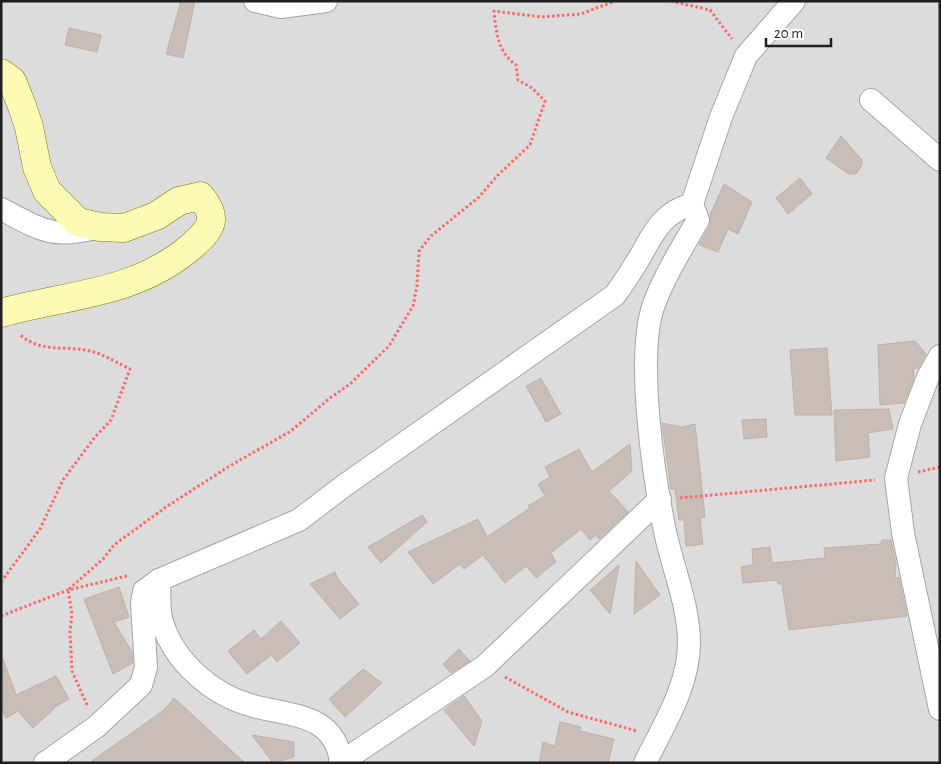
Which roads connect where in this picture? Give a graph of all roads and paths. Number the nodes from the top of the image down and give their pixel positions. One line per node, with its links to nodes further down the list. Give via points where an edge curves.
1 (254, 1): 2 (street, via 281,7)
2 (326, 1)
3 (615, 1): 23 (path, via 581,14 541,17 494,11 496,34 506,58 516,65 518,80 532,88 544,101 530,145 479,197 431,236 419,251 414,306 389,346 350,384 291,431 228,466 166,507 114,545 68,590 72,614 72,671)
4 (671, 1): 6 (path, via 710,10)
5 (794, 1): 6 (street)
6 (746, 56): 10 (street, via 721,117)
7 (1, 73): 12 (main road, via 12,81 22,106 37,167 47,192 78,222)
8 (871, 100): 9 (street)
9 (940, 160)
10 (692, 204): 17 (street, via 698,220 653,309 646,359 650,430); 18 (street, via 668,214 647,241 616,295 299,520)
11 (1, 209): 12 (street, via 41,230 71,234)
12 (100, 227): 13 (main road, via 124,228 156,216 179,201 200,196 210,208 212,219 206,234 188,250 136,280 97,293)
13 (5, 312): 19 (path, via 20,335 32,344 94,352 130,369 111,420 63,480 40,529)
14 (940, 356): 16 (street, via 928,377 910,424)
15 (940, 467): 16 (path)
16 (896, 478): 17 (path); 20 (street, via 903,533)
17 (660, 499): 21 (street); 24 (street, via 683,600 689,643 684,679)
18 (159, 580): 23 (street, via 144,591 146,666 141,685); 26 (street, via 161,620 173,647 190,667 213,688 249,705 304,716 325,729 339,747)
19 (1, 582)
20 (931, 619): 22 (street)
21 (485, 666): 24 (path, via 568,712); 26 (street)
22 (940, 709)
23 (96, 727): 25 (street)
24 (658, 737): 27 (street)
25 (45, 763)
26 (341, 763)
27 (645, 763)

